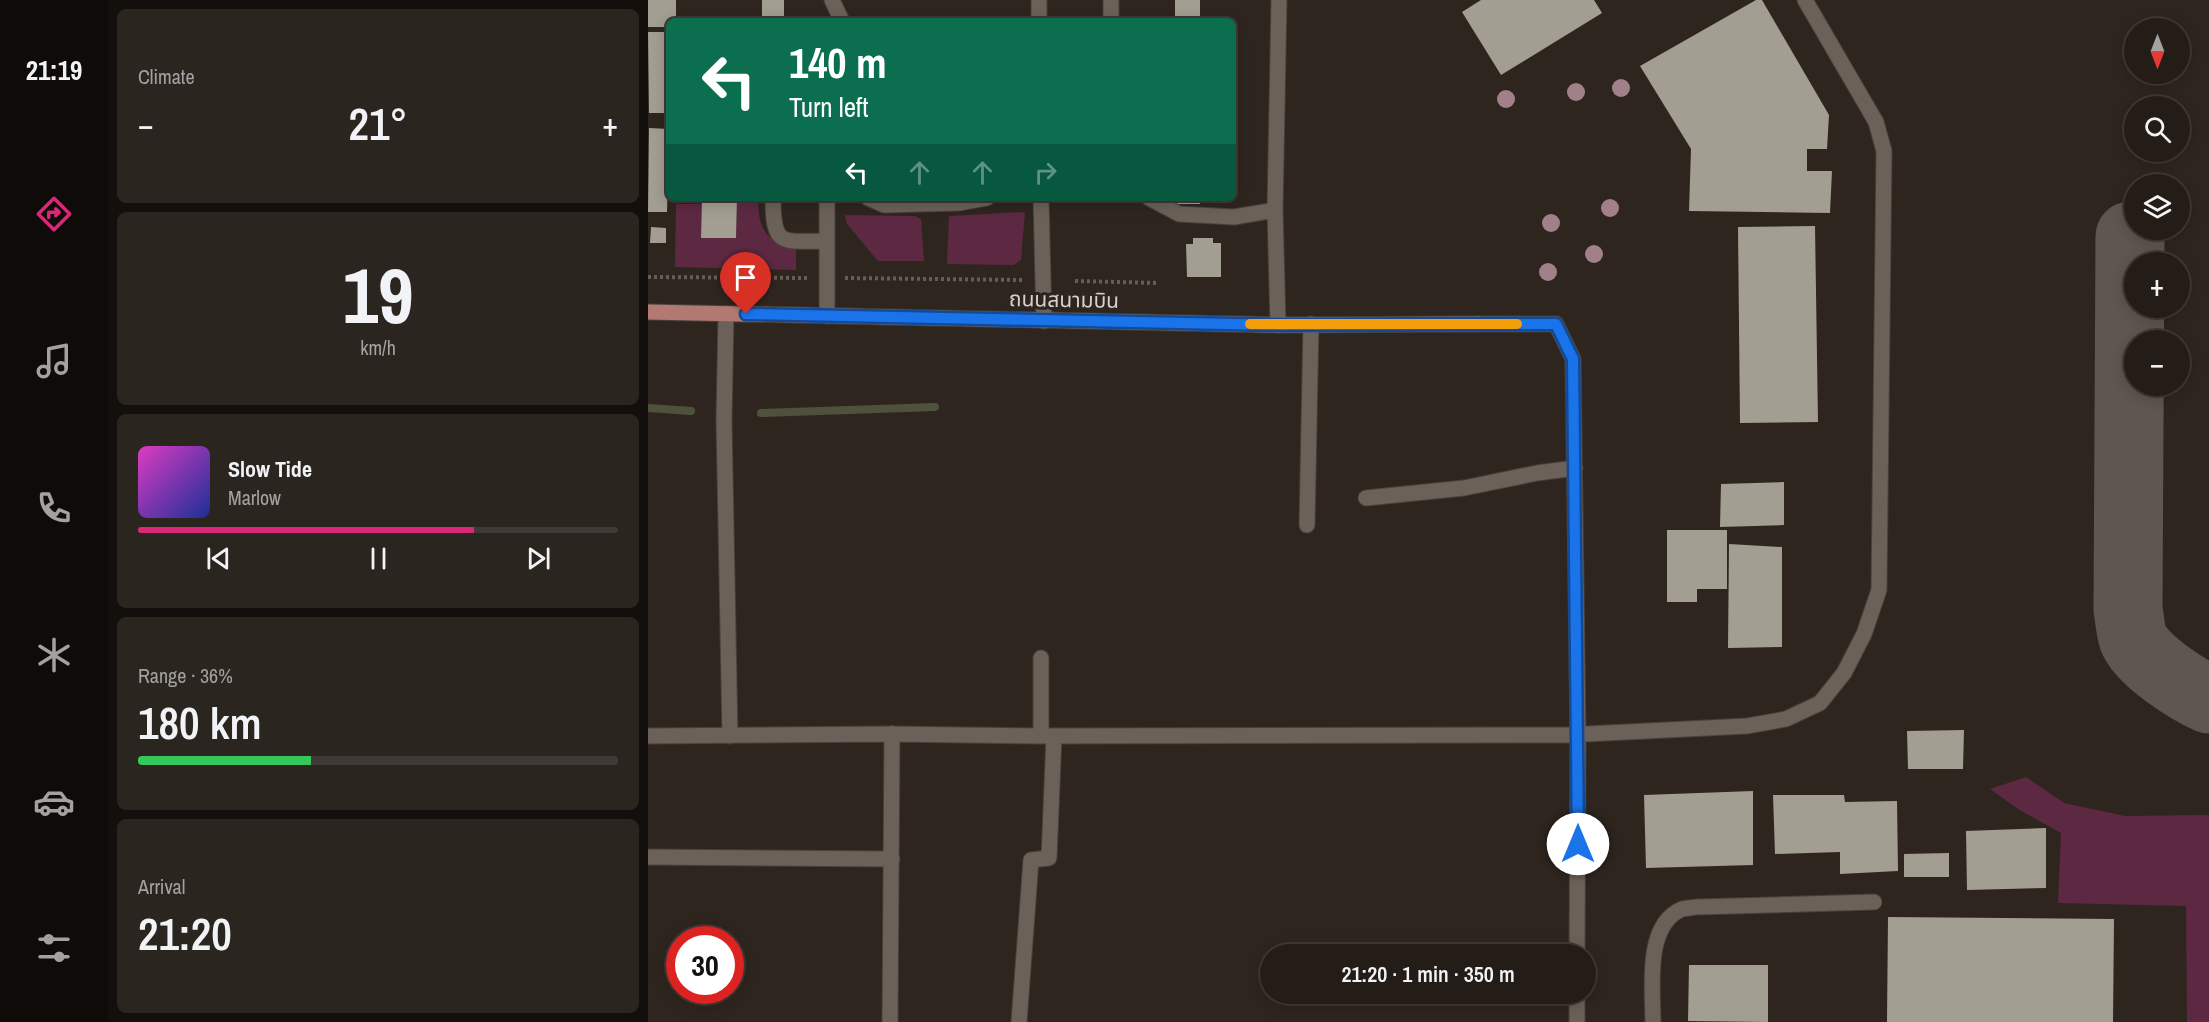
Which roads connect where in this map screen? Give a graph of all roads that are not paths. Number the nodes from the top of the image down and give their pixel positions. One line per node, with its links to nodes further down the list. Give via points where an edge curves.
1 (832, 0): 6 (street); 7 (street)
2 (1039, 0): 8 (street)
3 (1112, 0): 9 (street)
4 (1279, 0): 16 (street)
5 (1805, 0): 30 (street, via 1876,122 1884,151 1879,590 1864,634 1844,673 1820,703 1786,719 1747,726)
6 (831, 18)
7 (841, 18)
8 (1039, 18)
9 (1111, 18)
10 (773, 201): 17 (street, via 773,223 778,234 790,240)
11 (827, 201): 17 (street)
12 (875, 201): 13 (street, via 896,205)
13 (966, 201)
14 (1041, 201): 21 (street)
15 (1155, 201): 16 (street, via 1179,214 1234,217)
16 (1275, 210): 24 (street)
17 (826, 240): 20 (street)
18 (648, 312): 19 (main road, ถนนสนามบิน)
19 (726, 314): 20 (main road, ถนนสนามบิน); 32 (street, via 724,421)
20 (827, 316): 21 (main road, ถนนสนามบิน)
21 (1044, 321): 24 (main road, ถนนสนามบิน)
22 (1311, 324): 23 (main road, ถนนสนามบิน); 24 (main road, ถนนสนามบิน); 27 (street)
23 (1479, 324): 25 (street, via 1556,324 1573,359)
24 (1278, 325)
25 (1575, 468): 26 (street, via 1464,488); 30 (street)
26 (1366, 498)
27 (1307, 525)
28 (1041, 658): 33 (street)
29 (892, 734): 32 (street); 33 (street); 35 (street)
30 (1578, 735): 33 (street); 37 (street)
31 (648, 736): 32 (street)
32 (730, 736)
33 (1048, 736): 40 (street, via 1048,858 1031,860)
34 (648, 856): 35 (street)
35 (892, 859): 39 (street)
36 (1874, 902): 42 (street, via 1682,909 1668,920 1655,943)
37 (1577, 944)
38 (1577, 1004): 41 (street)
39 (890, 1022)
40 (1019, 1022)
41 (1577, 1022)
42 (1653, 1022)

